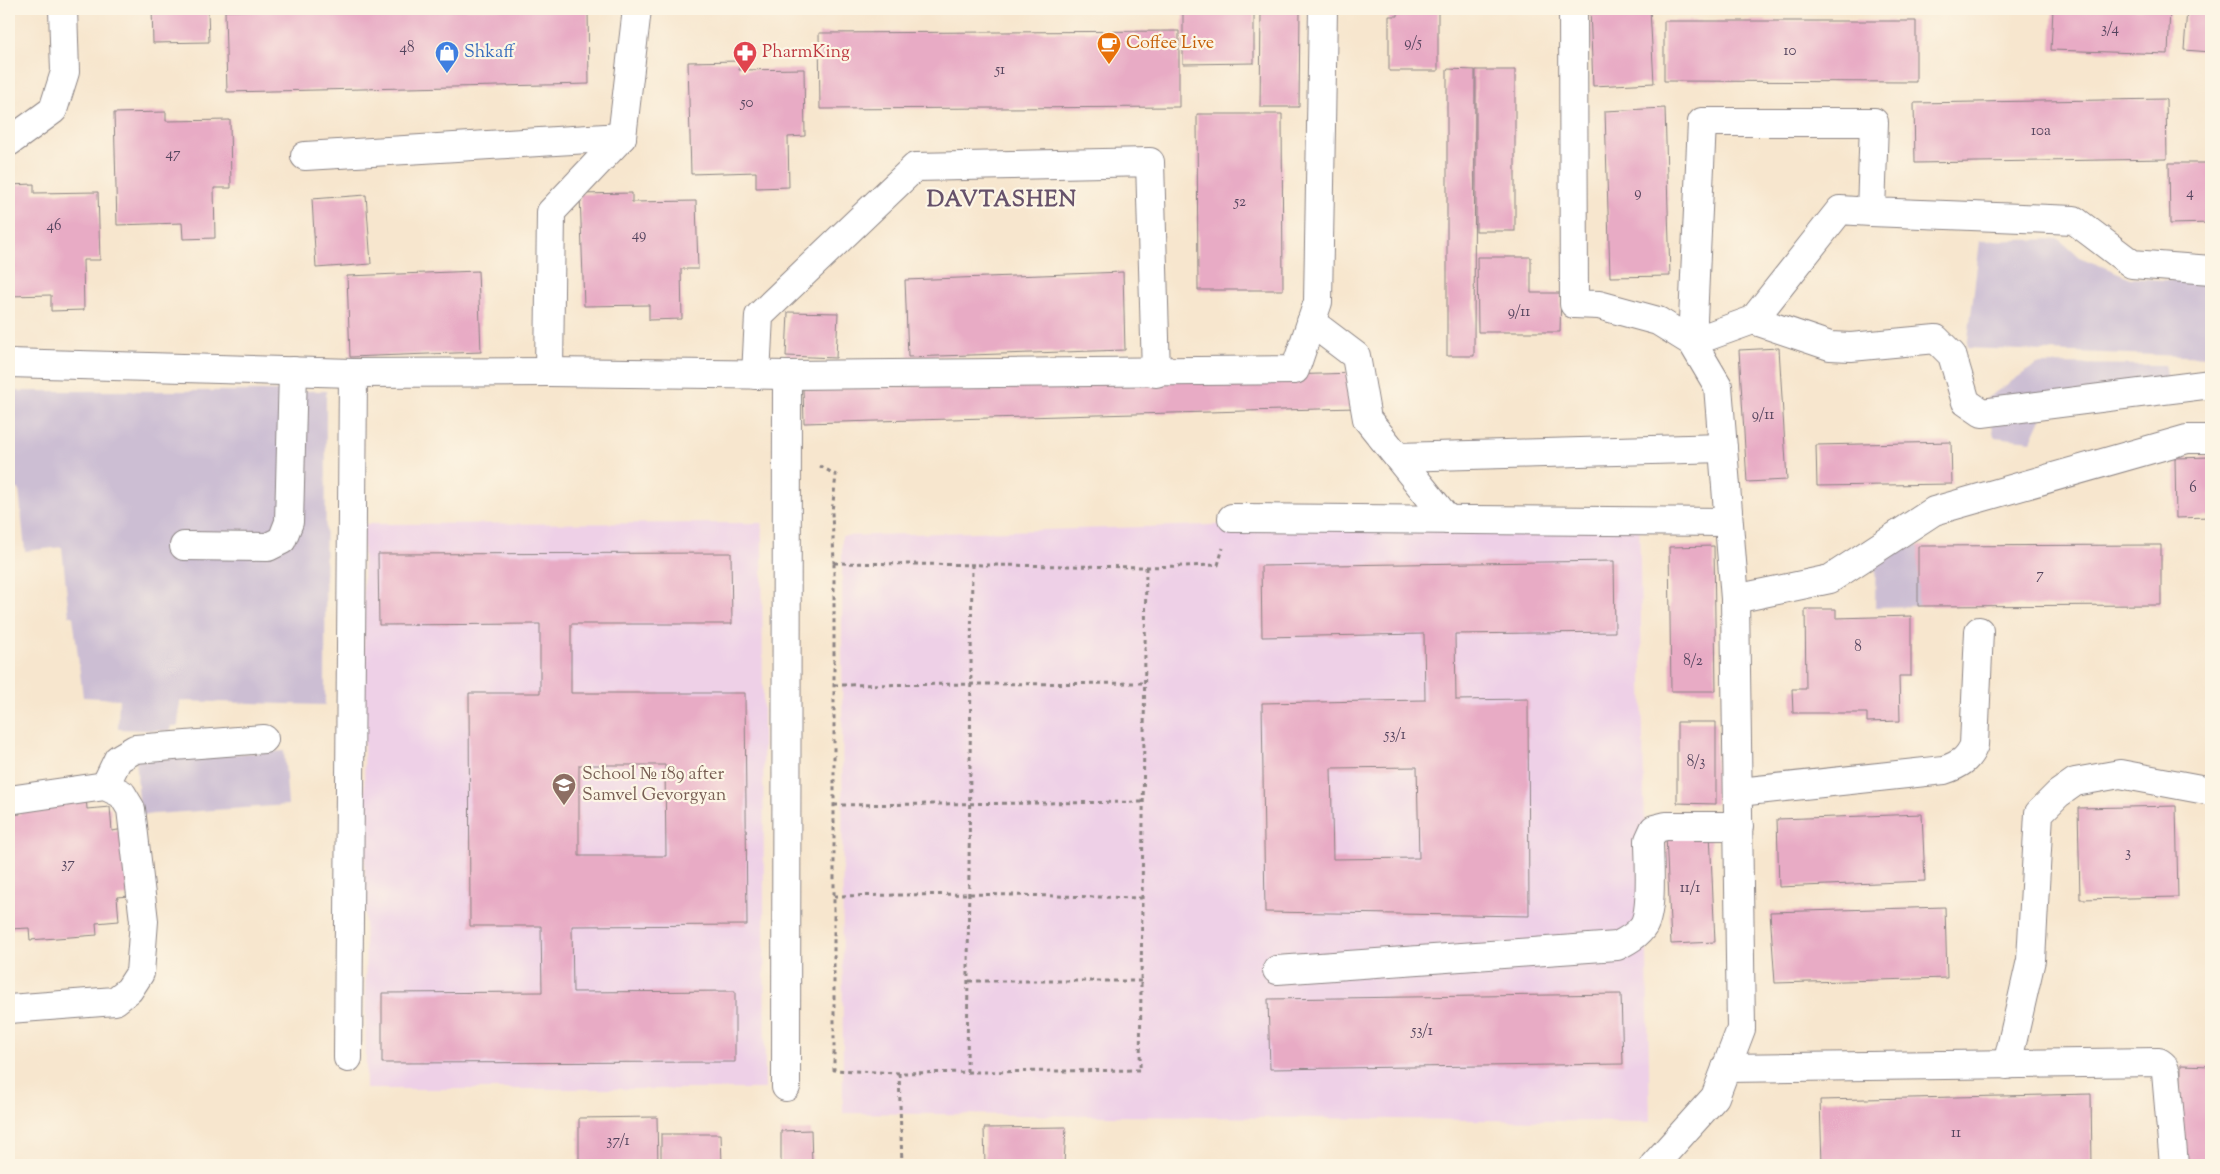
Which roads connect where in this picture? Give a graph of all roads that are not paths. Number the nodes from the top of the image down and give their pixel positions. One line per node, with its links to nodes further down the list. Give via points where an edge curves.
1 (63, 9): 6 (lane, via 65,72 53,110)
2 (637, 9): 5 (lane)
3 (1323, 9): 11 (lane, via 1318,302)
4 (1573, 9): 12 (lane, via 1574,304 1599,305 1658,321)
5 (622, 137): 7 (lane); 15 (lane, via 551,212)
6 (9, 142)
7 (305, 156)
8 (1871, 212): 9 (lane, via 2074,220 2132,264); 10 (lane, via 1840,210); 12 (lane, via 1874,122 1702,122)
9 (2211, 270)
10 (1753, 320): 12 (lane); 20 (lane, via 1830,346 1936,339 1952,355 1966,402 1982,413)
11 (1311, 322): 17 (lane, via 1295,370); 23 (lane, via 1356,356 1367,419)
12 (1692, 342): 22 (lane, via 1718,386)
13 (9, 363): 14 (lane)
14 (292, 371): 16 (lane); 27 (lane, via 290,522 282,540 268,547)
15 (549, 372): 16 (lane); 18 (lane)
16 (353, 373): 38 (lane)
17 (1156, 373): 18 (lane, via 1150,162 915,167 759,316); 19 (lane)
18 (756, 375): 19 (lane)
19 (786, 375): 41 (lane)
20 (2211, 384)
21 (2211, 439): 28 (lane, via 2188,440 1934,511 1830,579)
22 (1722, 448): 23 (lane); 26 (lane)
23 (1398, 457): 25 (lane)
24 (1232, 518): 25 (lane)
25 (1448, 520): 26 (lane)
26 (1728, 522): 28 (lane)
27 (184, 546)
28 (1735, 599): 33 (lane)
29 (1979, 631): 33 (lane, via 1974,745 1969,757 1956,766 1944,770)
30 (264, 739): 31 (lane, via 135,749 118,759)
31 (105, 786): 34 (lane); 37 (lane, via 122,794 131,809 144,920 140,974 129,990 115,1001)
32 (2211, 791): 39 (lane, via 2120,774 2075,782 2039,813 2030,960)
33 (1738, 792): 35 (lane)
34 (9, 800)
35 (1739, 826): 36 (lane, via 1666,826 1654,829 1649,840 1648,914 1643,927 1631,939 1617,946); 40 (lane, via 1741,1029)
36 (1277, 970)
37 (9, 1009)
38 (348, 1058)
39 (2007, 1065): 40 (lane); 43 (lane, via 2159,1062 2163,1065)
40 (1726, 1068): 42 (lane, via 1715,1097)
41 (786, 1087)
42 (1656, 1165)
43 (2174, 1165)

